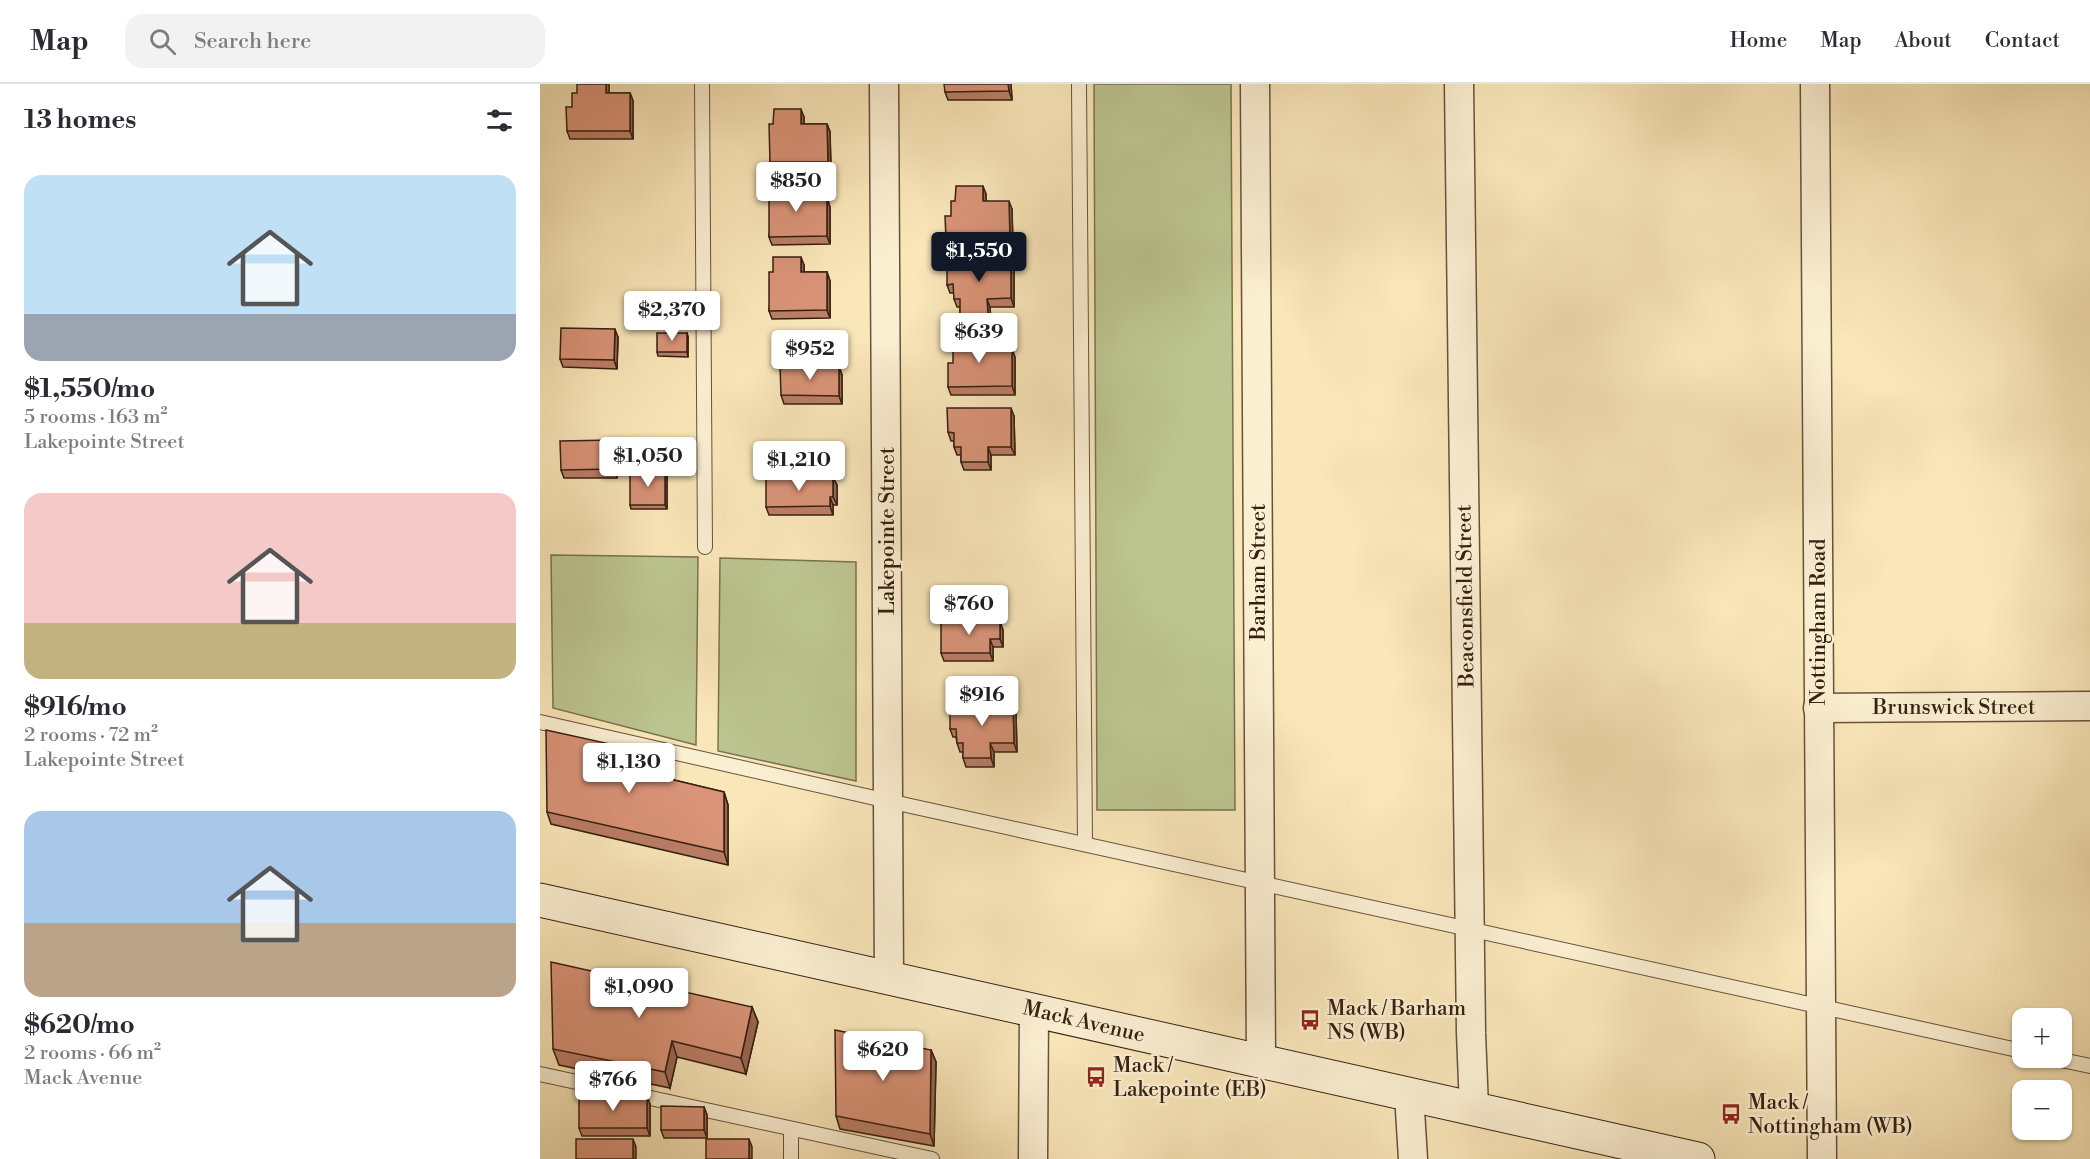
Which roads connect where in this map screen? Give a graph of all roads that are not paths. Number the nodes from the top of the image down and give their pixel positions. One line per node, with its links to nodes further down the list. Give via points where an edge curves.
1 (702, 84): 7 (lane)
2 (884, 84): 11 (street, Lakepointe Street)
3 (1079, 84): 12 (lane)
4 (1255, 84): 13 (street, Barham Street)
5 (1459, 84): 15 (street, Beaconsfield Street)
6 (1815, 84): 9 (street, Nottingham Road)
7 (705, 547)
8 (2090, 706): 9 (street, Brunswick Street)
9 (1818, 708): 17 (street, Nottingham Road)
10 (540, 722): 11 (lane)
11 (888, 801): 12 (lane); 16 (street, Lakepointe Street)
12 (1085, 844): 13 (lane)
13 (1260, 882): 15 (lane); 20 (street, Barham Street)
14 (540, 900): 16 (main road, Mack Avenue)
15 (1469, 929): 17 (lane); 25 (street, Beaconsfield Street)
16 (889, 978): 18 (main road, Mack Avenue)
17 (1821, 1006): 19 (lane); 32 (street, Nottingham Road)
18 (1034, 1010): 20 (main road, Mack Avenue); 29 (street)
19 (2012, 1049)
20 (1261, 1061): 24 (main road, Mack Avenue)
21 (2072, 1062): 22 (lane)
22 (2090, 1066)
23 (540, 1074): 26 (lane)
24 (1409, 1094): 25 (main road, Mack Avenue); 30 (street)
25 (1474, 1108): 31 (main road, Mack Avenue)
26 (791, 1129): 27 (lane); 28 (lane)
27 (791, 1159)
28 (932, 1159)
29 (1034, 1159)
30 (1413, 1159)
31 (1698, 1159)
32 (1822, 1159)

